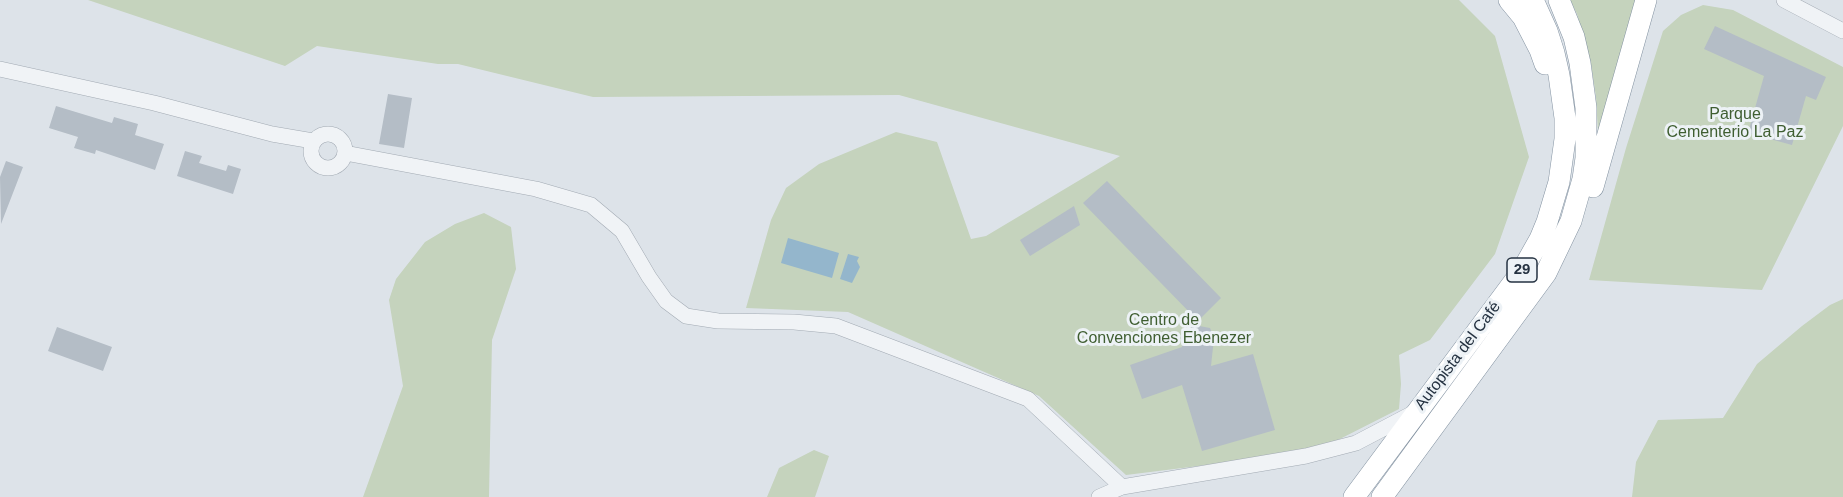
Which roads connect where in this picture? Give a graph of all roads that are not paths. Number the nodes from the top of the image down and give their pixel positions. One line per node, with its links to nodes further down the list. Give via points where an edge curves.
1 (1509, 0): 10 (highway, via 1540,50 1550,81 1554,112)
2 (1533, 0): 10 (highway, Autopista del Café / 29, via 1554,53 1565,118 1559,182)
3 (1559, 0): 11 (highway, Autopista del Café / 29, via 1580,63 1586,108 1586,158 1578,199 1564,237)
4 (1646, 0): 11 (highway, via 1577,234 1544,285)
5 (1784, 0): 6 (street)
6 (1843, 31)
7 (0, 69): 8 (street)
8 (313, 141): 9 (street, via 322,135 333,135 342,142); 9 (street, via 310,153 320,167 332,169 341,163)
9 (345, 153): 13 (street, via 536,189 591,205 622,231 666,301 686,316 836,326 1028,399)
10 (1547, 222): 12 (highway, Autopista del Café / 29, via 1522,271)
11 (1523, 308): 16 (highway, Autopista del Café / 29)
12 (1417, 411): 13 (street, via 1356,443 1306,456); 15 (highway, Autopista del Café / 29)
13 (1122, 487): 14 (street)
14 (1099, 497)
15 (1354, 497)
16 (1382, 497)

